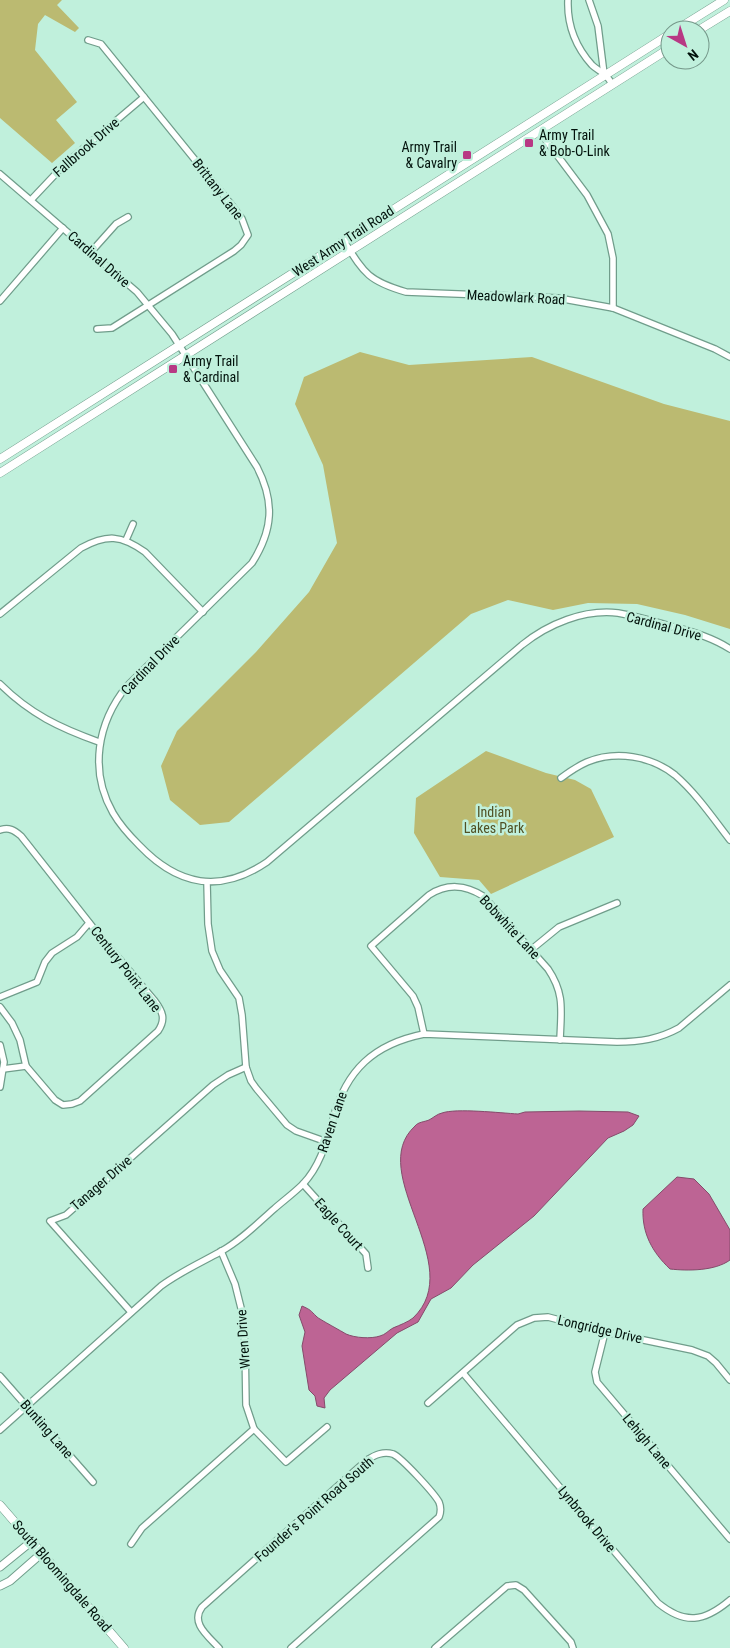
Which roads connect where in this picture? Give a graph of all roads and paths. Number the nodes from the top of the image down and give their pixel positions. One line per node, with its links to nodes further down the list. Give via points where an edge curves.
1 (568, 0): 10 (street, via 572,34 594,68)
2 (589, 0): 10 (street, via 598,26)
3 (724, 0): 5 (main road)
4 (730, 11): 6 (main road)
5 (692, 20)
6 (710, 23)
7 (88, 40): 12 (street, via 101,44)
8 (660, 40): 10 (main road, West Army Trail Road)
9 (660, 54): 11 (main road, West Army Trail Road)
10 (604, 74): 11 (street); 19 (main road, West Army Trail Road)
11 (612, 84): 13 (main road, West Army Trail Road)
12 (144, 97): 16 (street, Fallbrook Drive, via 65,164); 23 (street, Brittany Lane, via 230,203 242,219 248,235 234,251)
13 (539, 131): 20 (main road, West Army Trail Road); 24 (street, via 587,195 606,229 613,258)
14 (2, 176): 15 (street); 16 (street, Cardinal Drive)
15 (0, 183)
16 (31, 200): 18 (street, Cardinal Drive)
17 (128, 217): 21 (street, via 116,224)
18 (63, 228): 21 (street, Cardinal Drive); 22 (street)
19 (344, 241): 20 (street, Meadowlark Road); 26 (main road, West Army Trail Road)
20 (350, 251): 24 (street, Meadowlark Road, via 363,271 374,280 406,292 558,298); 27 (main road, West Army Trail Road)
21 (91, 252): 23 (street, Cardinal Drive)
22 (0, 301)
23 (148, 305): 25 (street, via 112,328); 26 (street, Cardinal Drive)
24 (613, 308): 28 (street, Meadowlark Road)
25 (97, 330)
26 (179, 345): 27 (street, Cardinal Drive); 29 (main road, West Army Trail Road)
27 (186, 355): 30 (main road, West Army Trail Road); 33 (street, Cardinal Drive, via 257,467 265,486 270,520 260,551 252,563)
28 (730, 357)
29 (0, 459)
30 (0, 473)
31 (133, 524): 32 (street)
32 (126, 540): 33 (street, via 145,552); 34 (street, via 119,537 99,540 80,548)
33 (202, 612): 37 (street, Cardinal Drive, via 121,694 106,720)
34 (0, 614)
35 (730, 649): 41 (street, Cardinal Drive, via 697,633 616,613 592,614 559,622 522,645 267,862 239,878)
36 (0, 684): 37 (street, via 50,722)
37 (99, 742): 41 (street, Cardinal Drive, via 101,785 122,826 161,866 183,877)
38 (561, 778): 40 (street, via 600,758 631,756 649,761 669,771 688,787)
39 (0, 830): 43 (street, Century Point Lane, via 13,830 20,836)
40 (730, 840)
41 (207, 882): 52 (street, via 212,951 241,1006)
42 (617, 903): 44 (street, via 559,927)
43 (89, 923): 46 (street, via 77,937 52,953 37,982); 51 (street, Century Point Lane, via 160,1008 163,1024 80,1101 72,1104 62,1105 55,1100)
44 (532, 949): 48 (street, Bobwhite Lane, via 484,896 474,890 454,886 429,895 371,946 413,996); 49 (street, Bobwhite Lane, via 560,990)
45 (730, 985): 49 (street, Raven Lane, via 688,1022 658,1038 634,1042)
46 (0, 997)
47 (0, 1007): 51 (street, Century Point Lane, via 20,1040)
48 (424, 1034): 49 (street, Raven Lane); 55 (street, Raven Lane, via 381,1048 357,1069 339,1100)
49 (560, 1040)
50 (0, 1045): 53 (street)
51 (26, 1066): 53 (street)
52 (246, 1067): 55 (street, via 256,1088 286,1125); 59 (street, Tanager Drive, via 213,1085 66,1214 50,1221)
53 (3, 1069): 54 (street)
54 (0, 1087)
55 (326, 1142): 56 (street, Raven Lane, via 318,1163)
56 (303, 1184): 57 (street, Raven Lane); 58 (street, Eagle Court, via 366,1254)
57 (221, 1252): 59 (street, Raven Lane, via 177,1274); 67 (street, Wren Drive, via 242,1308 246,1405)
58 (368, 1268)
59 (131, 1312): 65 (street, Raven Lane)
60 (605, 1332): 61 (street, Longridge Drive, via 548,1317 527,1320 517,1325); 63 (street, Longridge Drive, via 702,1353 716,1363); 71 (street, Lehigh Lane, via 595,1372 597,1382)
61 (463, 1373): 64 (street, Longridge Drive); 77 (street, Lynbrook Drive, via 666,1610 691,1619 712,1614)
62 (0, 1376): 65 (street, Bunting Lane)
63 (730, 1380)
64 (428, 1403)
65 (27, 1407): 68 (street, Raven Lane); 69 (street, Bunting Lane)
66 (327, 1427): 67 (street, Wren Drive, via 286,1462)
67 (254, 1429): 73 (street, via 142,1528)
68 (0, 1430)
69 (94, 1482)
70 (0, 1505): 72 (main road, South Bloomingdale Road)
71 (730, 1539)
72 (32, 1541): 74 (main road, South Bloomingdale Road); 75 (street)
73 (131, 1544)
74 (42, 1553): 76 (street); 78 (main road, South Bloomingdale Road)
75 (0, 1568)
76 (0, 1586)
77 (730, 1600)
78 (124, 1648)
79 (219, 1648): 80 (street, Founder's Point Road South, via 199,1625 198,1614 202,1607 367,1460 384,1453 398,1457 438,1500 439,1517)
80 (291, 1648)
81 (435, 1648): 82 (street, via 507,1586 516,1585 524,1590)
82 (573, 1648)

